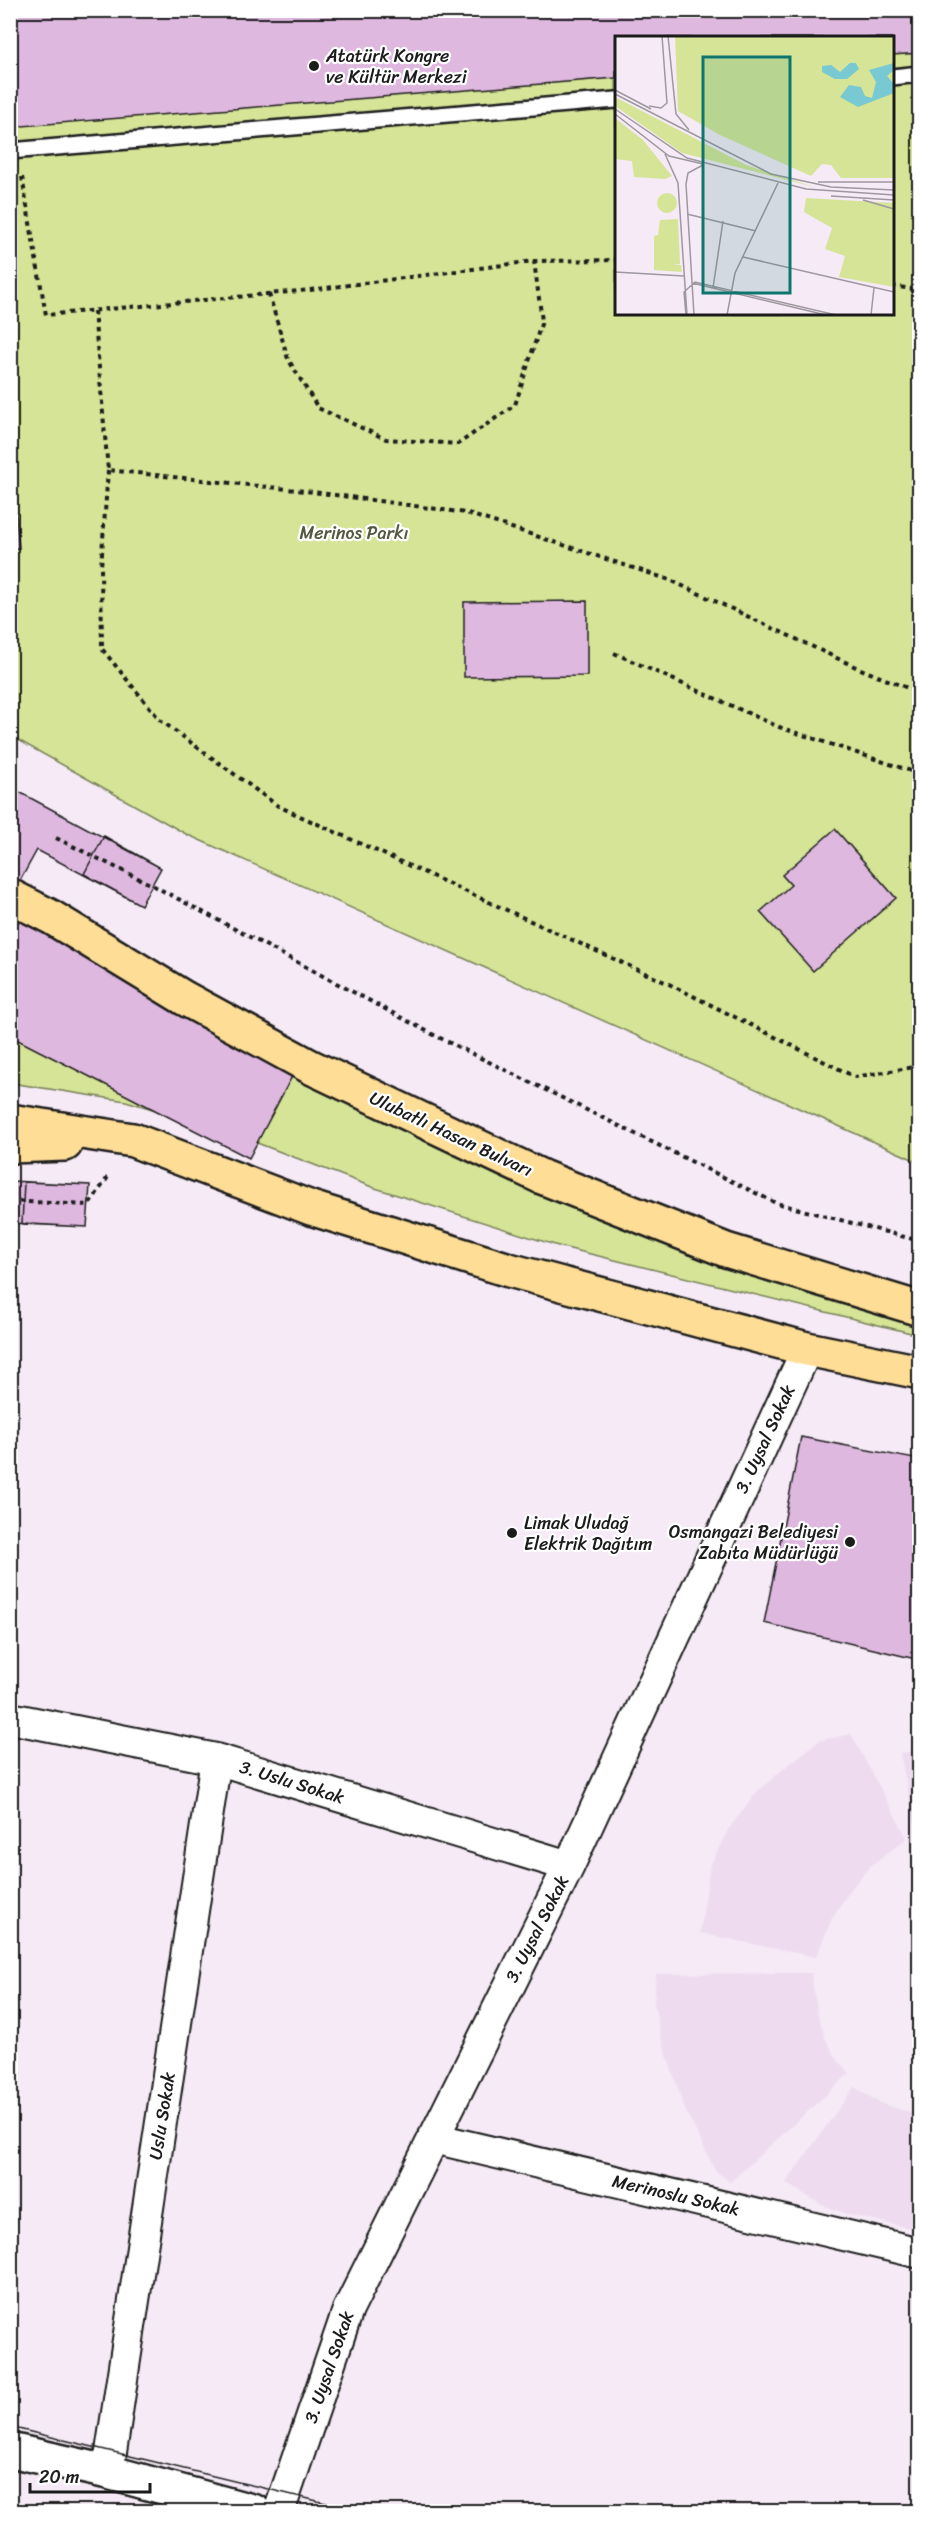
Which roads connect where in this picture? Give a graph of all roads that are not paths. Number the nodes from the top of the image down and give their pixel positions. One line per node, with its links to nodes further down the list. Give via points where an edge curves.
1 (920, 75): 2 (lane)
2 (894, 77)
3 (615, 100): 4 (lane)
4 (14, 150)
5 (10, 896): 9 (highway, Ulubatlı Hasan Bulvarı, via 311,1067 542,1177 726,1250)
6 (10, 1121): 7 (highway)
7 (133, 1140): 8 (highway); 10 (highway, via 311,1208 509,1270)
8 (10, 1146)
9 (920, 1309)
10 (807, 1349): 11 (highway); 14 (street, 3. Uysal Sokak)
11 (920, 1372)
12 (10, 1718): 13 (street, 3. Uslu Sokak)
13 (216, 1760): 14 (street, 3. Uslu Sokak); 18 (street, Uslu Sokak)
14 (569, 1866): 15 (street, 3. Uysal Sokak)
15 (433, 2138): 16 (street, Merinoslu Sokak); 20 (street, 3. Uysal Sokak, via 348,2310)
16 (920, 2253)
17 (10, 2450): 18 (main road)
18 (108, 2472): 19 (main road)
19 (255, 2511)
20 (279, 2511)

